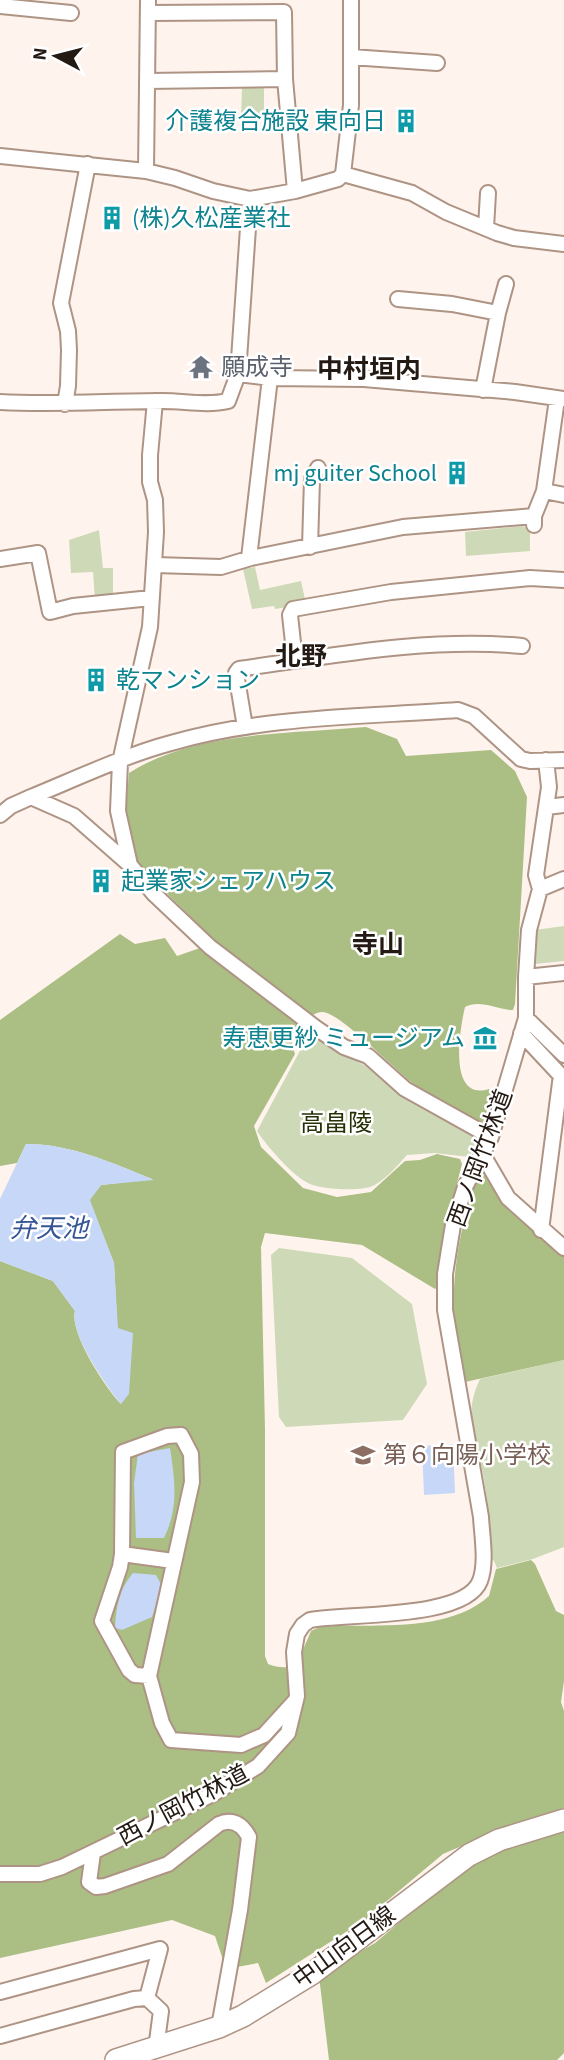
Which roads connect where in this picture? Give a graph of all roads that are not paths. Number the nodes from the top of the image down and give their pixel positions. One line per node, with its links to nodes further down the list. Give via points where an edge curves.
1 (351, 0): 5 (street)
2 (0, 6): 3 (street)
3 (71, 13)
4 (145, 13): 7 (street, via 284,12); 8 (street)
5 (351, 57): 6 (street, via 412,68); 12 (street)
6 (437, 63)
7 (285, 79): 8 (street); 13 (street)
8 (147, 81): 11 (street)
9 (0, 156): 10 (street)
10 (88, 164): 11 (street); 27 (street, via 61,303 69,350)
11 (146, 171): 15 (street)
12 (343, 174): 13 (street); 16 (street, via 412,193)
13 (295, 191): 15 (street)
14 (488, 192): 16 (street)
15 (250, 199): 21 (street)
16 (486, 228): 17 (street, via 514,238)
17 (564, 244)
18 (506, 284): 20 (street)
19 (398, 299): 20 (street)
20 (498, 313): 23 (street)
21 (238, 374): 22 (street); 25 (street, via 228,401)
22 (270, 378): 23 (street, via 364,379); 32 (street)
23 (483, 390): 24 (street)
24 (560, 399): 29 (street)
25 (155, 401): 27 (street); 34 (street, via 150,455)
26 (0, 402): 27 (street)
27 (65, 404)
28 (318, 468): 31 (street, via 312,479)
29 (544, 491): 30 (street); 31 (street, via 534,520 403,527)
30 (564, 495)
31 (310, 547): 32 (street)
32 (249, 558): 34 (street, via 221,567)
33 (0, 559): 36 (street, via 38,553 50,612)
34 (155, 565): 36 (street)
35 (564, 580): 38 (street, via 530,578 391,592 293,609)
36 (151, 598): 42 (street, via 149,633)
37 (522, 646): 38 (street, via 419,647)
38 (295, 662): 39 (street, via 239,669)
39 (245, 727): 40 (street, via 458,710 474,716 521,759); 42 (street, via 170,743)
40 (547, 760): 41 (street); 45 (street, 西ノ岡竹林道)
41 (564, 760)
42 (120, 762): 43 (street); 47 (street, via 118,811)
43 (31, 797): 46 (street); 47 (street, via 74,816)
44 (564, 805): 45 (street)
45 (547, 807): 49 (street, 西ノ岡竹林道, via 536,875)
46 (0, 815)
47 (130, 865): 56 (street, via 210,947 316,1028 368,1056 405,1089)
48 (564, 878): 49 (street)
49 (540, 889): 51 (street, 西ノ岡竹林道, via 529,930)
50 (564, 973): 51 (street)
51 (526, 977): 52 (street, 西ノ岡竹林道)
52 (526, 1018): 53 (street, 西ノ岡竹林道); 54 (street)
53 (521, 1034): 55 (street); 56 (street, 西ノ岡竹林道)
54 (564, 1055)
55 (562, 1077): 58 (street)
56 (491, 1137): 57 (street, 西ノ岡竹林道)
57 (483, 1155): 58 (street, via 508,1198); 63 (street, 西ノ岡竹林道, via 465,1187 453,1224 445,1274 445,1310 480,1504 480,1581 459,1599 414,1611 310,1620 298,1634 294,1652)
58 (541, 1230): 59 (street)
59 (564, 1248)
60 (122, 1555): 61 (street); 61 (street, via 123,1452 181,1435 191,1454 192,1482); 62 (street, via 102,1621 129,1670)
61 (173, 1561): 62 (street)
62 (149, 1675): 63 (street, via 171,1740 241,1745 264,1735)
63 (296, 1700): 65 (street, 西ノ岡竹林道, via 288,1733 258,1766 213,1794)
64 (564, 1820): 69 (main road, 中山向日線, via 499,1840 469,1855 313,1973)
65 (93, 1853): 66 (street, 西ノ岡竹林道, via 40,1874); 69 (street, via 89,1882 105,1886 167,1864 226,1820 246,1831 240,1910)
66 (0, 1874)
67 (0, 1992): 68 (street, via 160,1949)
68 (147, 1998): 70 (street); 71 (street, via 161,2011)
69 (219, 2027): 71 (main road, 中山向日線)
70 (0, 2036)
71 (156, 2049): 72 (main road, 中山向日線)
72 (116, 2060)

